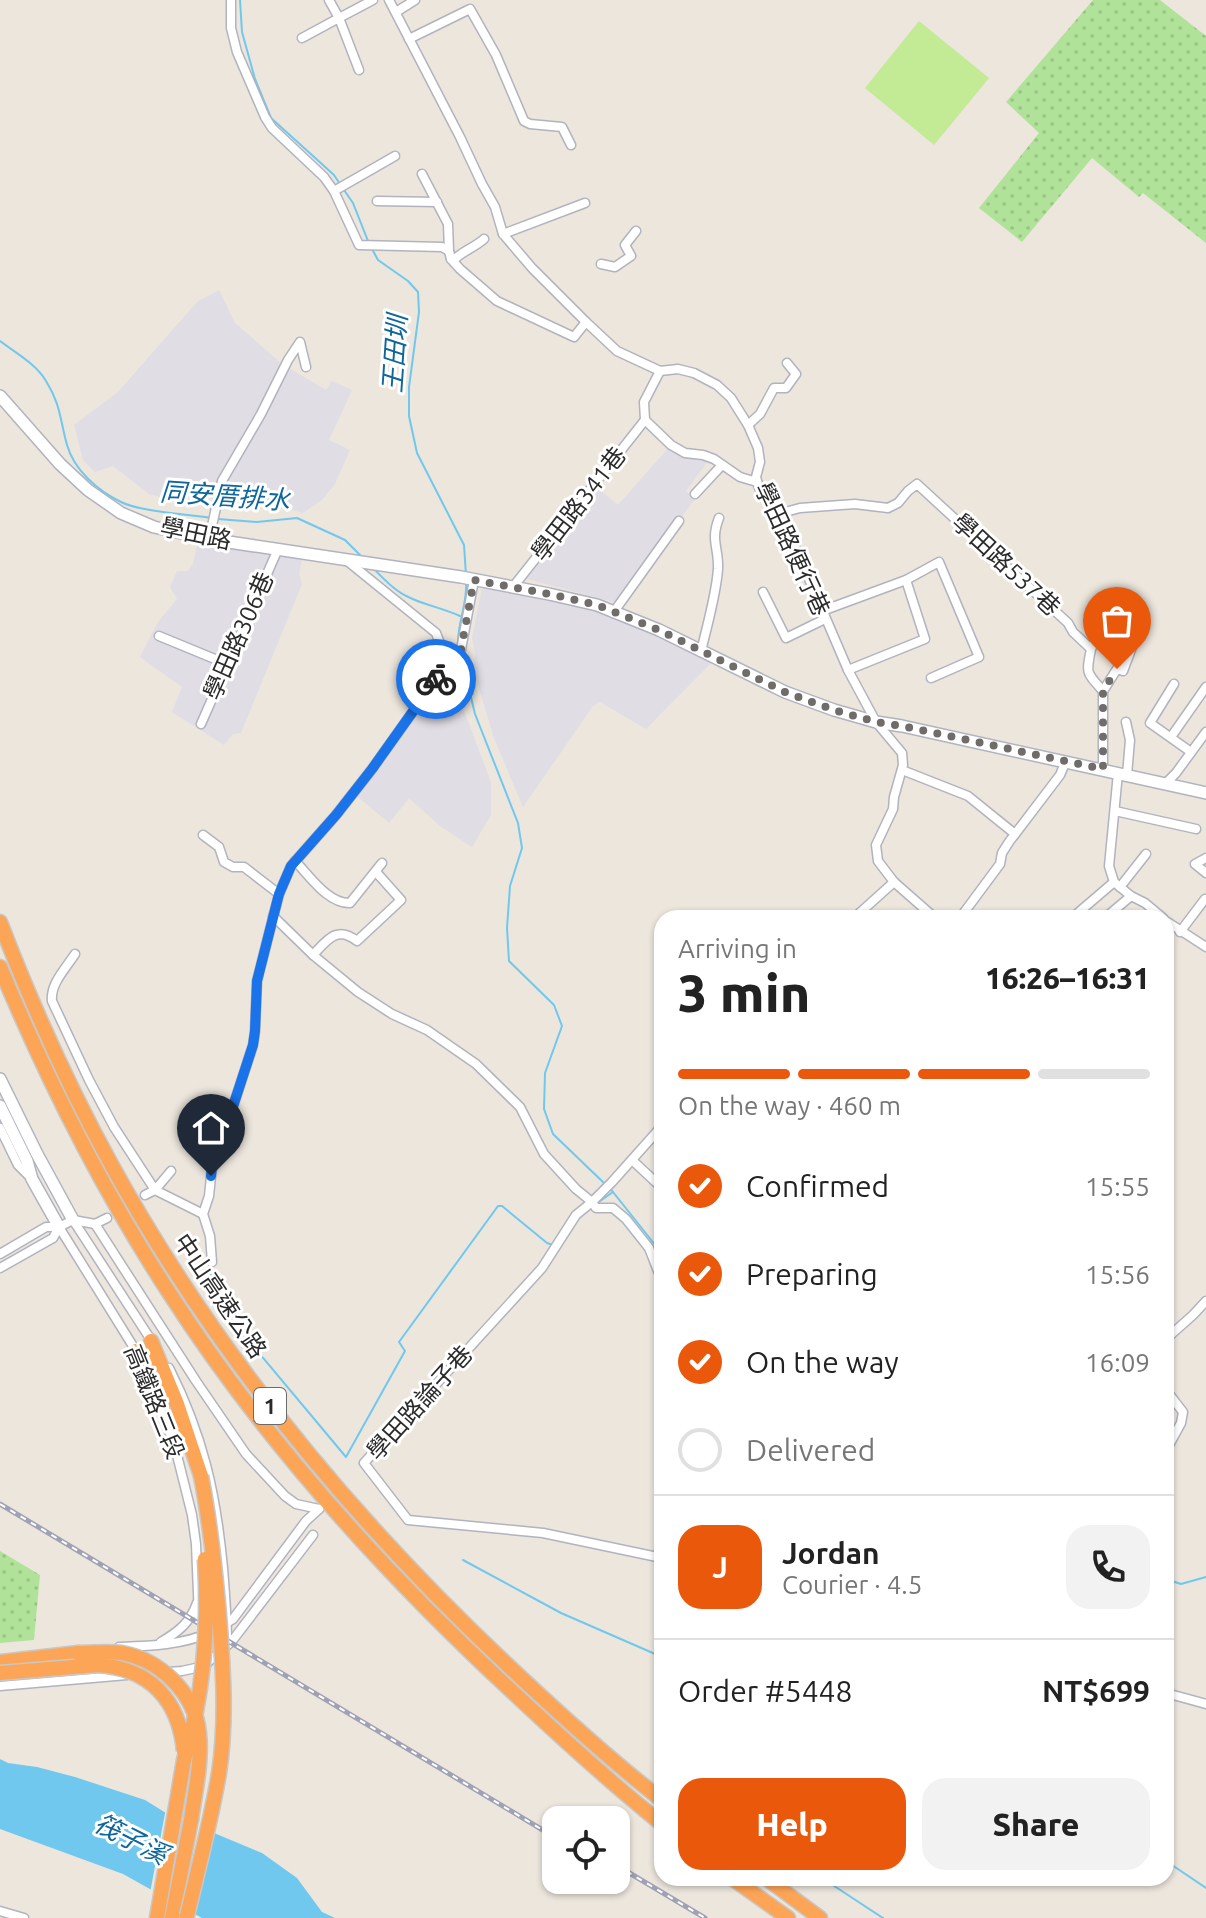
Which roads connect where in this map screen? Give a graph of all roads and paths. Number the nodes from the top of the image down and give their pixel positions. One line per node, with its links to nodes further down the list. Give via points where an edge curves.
1 (231, 0): 15 (street, via 237,52 265,117)
2 (329, 0): 8 (street)
3 (373, 0): 8 (street)
4 (389, 0): 7 (street, 學田路便行巷)
5 (415, 0): 7 (street)
6 (469, 4): 10 (street); 12 (street, via 524,121 562,127)
7 (396, 12): 10 (street, 學田路便行巷)
8 (339, 18): 9 (street); 11 (street)
9 (302, 38)
10 (409, 39): 20 (street, 學田路便行巷, via 495,207)
11 (359, 70)
12 (571, 145)
13 (395, 156): 15 (street)
14 (422, 174): 17 (street)
15 (334, 191): 22 (street, via 359,245 442,247)
16 (377, 201): 17 (street)
17 (437, 202): 22 (street, via 448,224)
18 (585, 203): 20 (street)
19 (636, 231): 23 (street, via 625,245 631,256 615,267)
20 (503, 234): 24 (street, 學田路便行巷)
21 (484, 239): 22 (street, via 456,258)
22 (450, 255): 24 (street, via 497,301 574,337)
23 (601, 264)
24 (586, 322): 27 (street, 學田路便行巷, via 617,351)
25 (787, 363): 30 (street, via 796,374 786,388 774,388)
26 (306, 367): 37 (street, via 300,342 222,481)
27 (660, 371): 29 (street, 學田路341巷, via 644,402); 30 (street, 學田路便行巷, via 678,369 717,385)
28 (0, 396): 37 (main road, 學田路, via 60,464 105,503 154,527)
29 (645, 420): 31 (street, via 671,445); 42 (street, 學田路341巷)
30 (748, 425): 32 (street, 學田路便行巷, via 758,448)
31 (722, 465): 32 (street); 33 (street)
32 (757, 482): 34 (street, 學田路便行巷)
33 (695, 494)
34 (778, 514): 45 (street, 學田路便行巷); 47 (street, 學田路537巷, via 855,504 888,508 917,484)
35 (719, 518): 48 (street, via 713,532 716,586)
36 (679, 521): 44 (street)
37 (210, 534): 38 (main road, 學田路)
38 (278, 549): 39 (main road, 學田路); 50 (street, 學田路306巷)
39 (345, 559): 40 (main road, 學田路); 49 (street, via 436,633)
40 (474, 580): 42 (main road); 49 (street, via 460,655)
41 (906, 580): 45 (street); 51 (street, via 925,639); 52 (street, via 939,562 979,657)
42 (513, 587): 44 (main road)
43 (763, 592): 45 (street, via 786,638)
44 (613, 613): 48 (main road)
45 (824, 615): 51 (street, 學田路便行巷)
46 (159, 636): 50 (street)
47 (1091, 649): 55 (street, via 1089,676); 55 (street, via 1109,611 1141,623 1123,671 1117,669)
48 (701, 652): 56 (main road, via 785,692)
49 (446, 659): 74 (street, via 372,769)
50 (227, 664): 58 (street, 學田路306巷)
51 (848, 670): 56 (street, 學田路便行巷)
52 (931, 678)
53 (1174, 684): 60 (street, via 1150,723)
54 (1206, 687): 60 (street)
55 (1103, 691): 63 (street)
56 (876, 722): 62 (main road); 64 (street, via 902,753)
57 (1126, 722): 65 (street, via 1130,740)
58 (201, 724)
59 (1206, 732): 61 (street)
60 (1171, 737): 61 (street)
61 (1191, 752): 66 (street)
62 (1066, 761): 63 (main road); 70 (street)
63 (1103, 769): 65 (main road)
64 (902, 770): 70 (street, via 968,796); 78 (street, via 893,809 876,845 878,861)
65 (1122, 774): 66 (main road); 68 (street)
66 (1165, 784): 67 (main road)
67 (1206, 793)
68 (1115, 811): 69 (street); 79 (street, via 1109,866)
69 (1196, 829)
70 (1015, 834): 85 (street)
71 (203, 835): 80 (street, via 219,847 224,862 244,867)
72 (1146, 854): 79 (street)
73 (1206, 858): 77 (street, via 1195,864)
74 (295, 861): 76 (street, via 341,904 350,903); 80 (street)
75 (382, 863): 76 (street)
76 (376, 872): 95 (street, via 401,900 357,941 341,933)
77 (1205, 872)
78 (894, 882): 83 (street); 84 (street)
79 (1117, 885): 81 (street); 86 (street)
80 (279, 894): 89 (street)
81 (1131, 896): 87 (street); 88 (street)
82 (1205, 899): 92 (street)
83 (863, 910)
84 (926, 910)
85 (966, 910)
86 (1083, 910)
87 (1114, 910)
88 (1153, 910)
89 (273, 916): 95 (street); 108 (street, via 257,981 253,1045 213,1157)
90 (0, 922): 138 (highway, 中山高速公路 / 1, via 38,1015 111,1165 183,1285 253,1384 329,1479 433,1593 568,1721)
91 (1174, 927): 92 (street)
92 (1180, 932): 93 (street)
93 (1206, 947)
94 (75, 954): 105 (street, via 53,987 52,1001 114,1127)
95 (313, 955): 107 (street, via 358,992 476,1064 520,1107 544,1154)
96 (0, 967): 139 (highway, 中山高速公路 / 1, via 97,1174 169,1294 240,1394 308,1479 422,1605)
97 (0, 1079): 110 (main road)
98 (0, 1106): 103 (main road)
99 (0, 1128): 103 (street, via 18,1165)
100 (654, 1135): 101 (street, 學田路論子巷)
101 (632, 1160): 104 (street); 107 (street, 學田路論子巷)
102 (171, 1171): 105 (street)
103 (32, 1179): 112 (main road)
104 (654, 1181)
105 (155, 1190): 106 (street); 108 (street)
106 (145, 1195)
107 (592, 1202): 114 (street, via 596,1208 613,1208 626,1219); 125 (street, 學田路論子巷, via 576,1215 542,1268 364,1463 408,1520 543,1533)
108 (203, 1214): 115 (street)
109 (107, 1218): 111 (street)
110 (73, 1220): 111 (street); 112 (street); 119 (street, 高鐵路三段)
111 (95, 1224): 127 (street, via 246,1454 285,1496 319,1509)
112 (59, 1227): 113 (street, via 46,1227); 116 (street, via 53,1238); 120 (street, 高鐵路三段)
113 (0, 1254)
114 (654, 1261)
115 (212, 1262)
116 (0, 1268)
117 (1206, 1301): 118 (street)
118 (1174, 1331)
119 (151, 1341): 123 (highway, via 181,1415); 127 (street, 高鐵路三段, via 185,1399 210,1474)
120 (136, 1351): 123 (highway, via 150,1366 170,1408); 126 (street, 高鐵路三段, via 182,1472 192,1515)
121 (1174, 1400): 122 (street, via 1183,1412)
122 (1174, 1436)
123 (196, 1478): 137 (highway, bridge, via 205,1553 206,1635 199,1699); 148 (highway, bridge, via 215,1562 224,1708 219,1776)
124 (313, 1535): 130 (street)
125 (654, 1556)
126 (199, 1595): 128 (street, 高鐵路三段); 129 (street, via 186,1625)
127 (227, 1623): 128 (street); 130 (street, 高鐵路三段)
128 (200, 1637): 129 (street); 131 (street, via 210,1653)
129 (156, 1645): 132 (street)
130 (227, 1646): 131 (street)
131 (218, 1654): 134 (street, via 200,1667 182,1671)
132 (0, 1659): 144 (highway, bridge, via 122,1653 151,1664 182,1690 195,1716 200,1748)
133 (0, 1673): 137 (highway, bridge, via 97,1665 137,1674 172,1706)
134 (0, 1686)
135 (1174, 1695): 136 (street)
136 (1206, 1704)
137 (184, 1760): 140 (highway)
138 (654, 1793)
139 (654, 1818)
140 (165, 1880): 146 (highway); 147 (highway)
141 (743, 1886): 149 (highway)
142 (777, 1886): 150 (highway)
143 (0, 1911): 145 (street)
144 (174, 1914)
145 (24, 1918)
146 (149, 1918)
147 (157, 1918)
148 (187, 1918)
149 (788, 1918)
150 (820, 1918)

